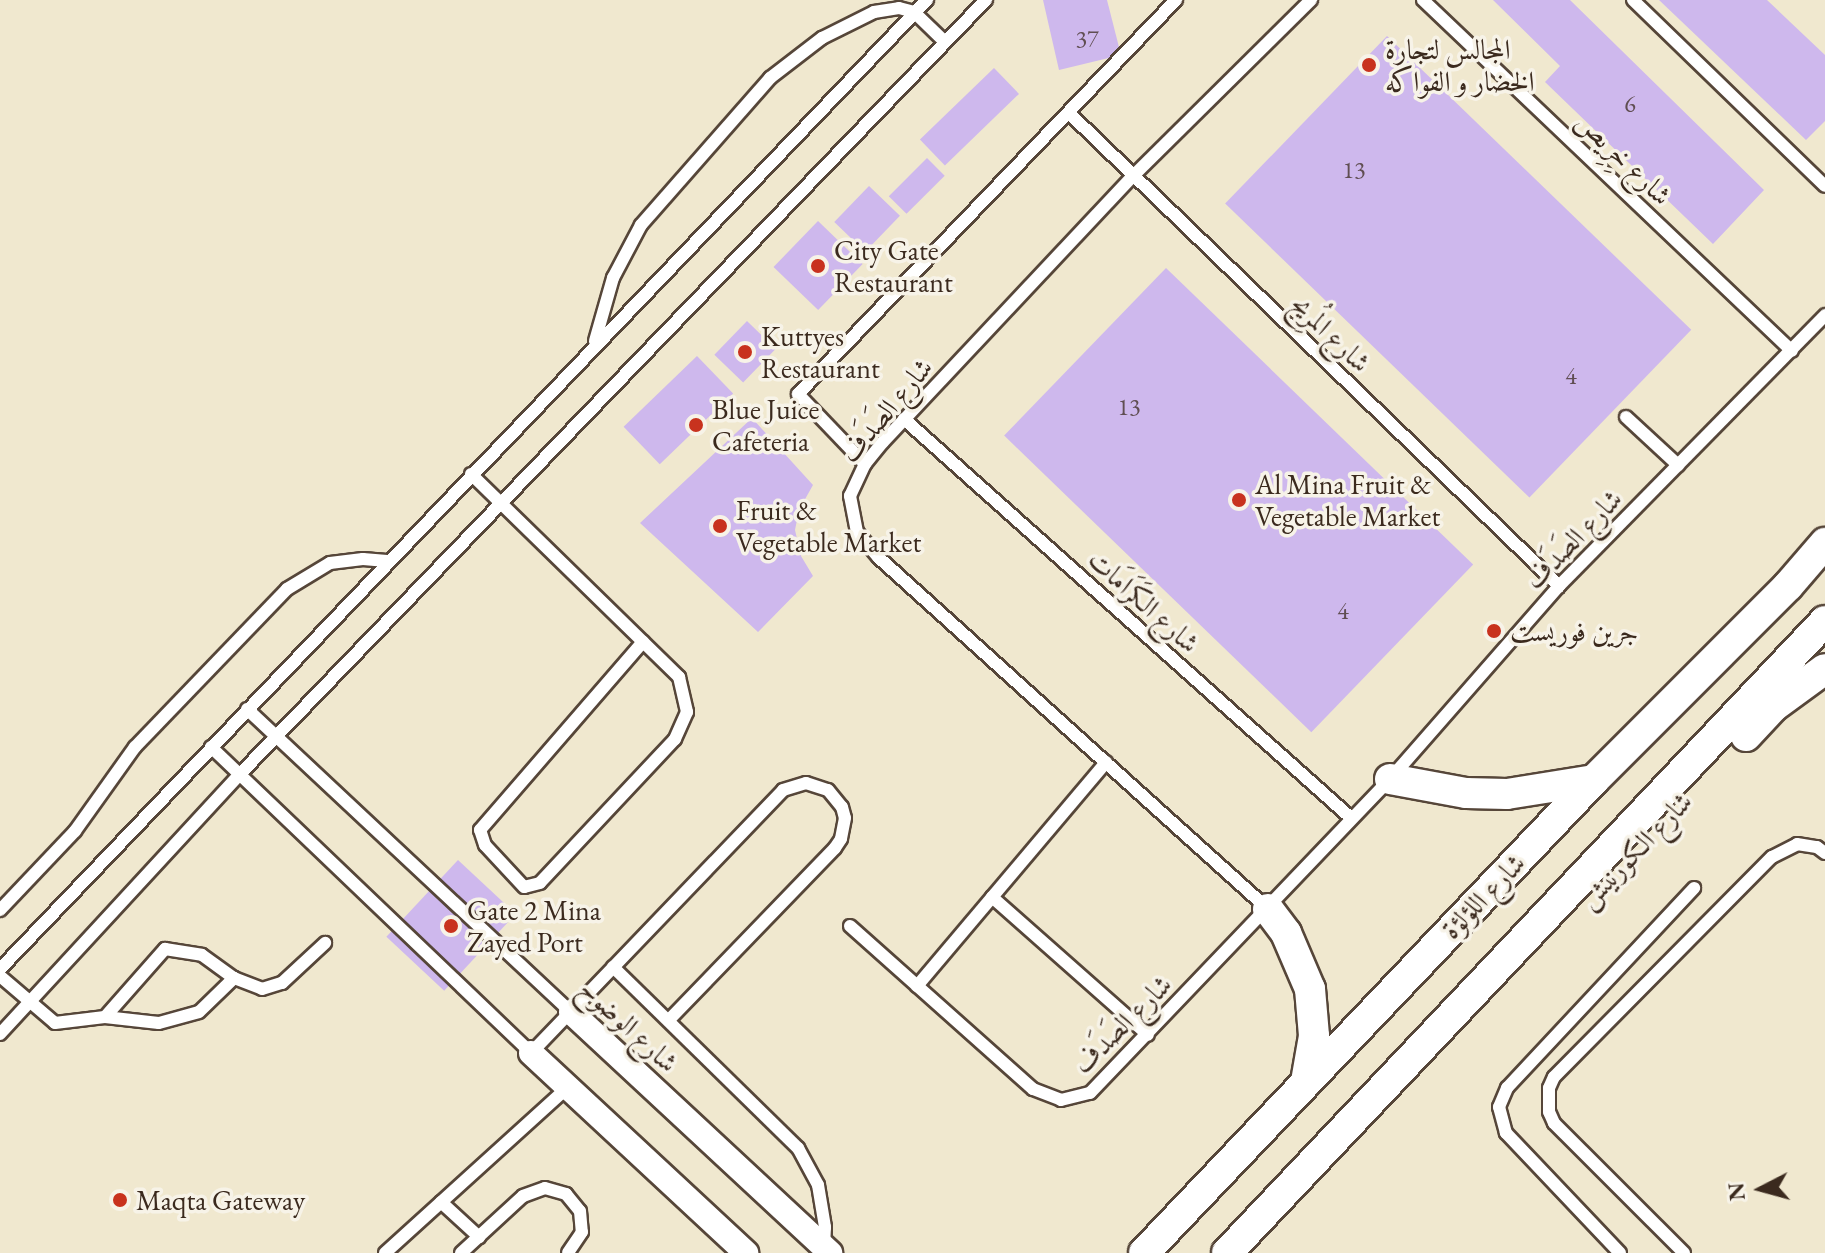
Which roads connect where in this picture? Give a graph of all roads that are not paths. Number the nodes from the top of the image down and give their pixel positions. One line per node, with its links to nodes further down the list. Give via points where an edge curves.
1 (927, 0): 7 (lane)
2 (986, 0): 8 (lane)
3 (1176, 0): 9 (lane)
4 (1311, 0): 10 (lane, شارع الصَدَف)
5 (1423, 0): 14 (lane, شارع خِرِيص)
6 (1633, 0): 11 (lane)
7 (914, 12): 8 (lane); 13 (lane); 13 (lane, via 899,8 850,22 770,78 641,225 613,278)
8 (945, 42): 20 (lane)
9 (1070, 114): 10 (lane, شارع المُرِيح); 17 (lane, via 798,394)
10 (1134, 175): 16 (lane, شارع الصَدَف); 24 (lane, شارع المُرِيح)
11 (1825, 186)
12 (1825, 315): 14 (lane, شارع الصَدَف)
13 (595, 344): 19 (lane)
14 (1792, 351): 18 (lane, شارع الصَدَف)
15 (1626, 417): 18 (lane)
16 (904, 419): 17 (lane, شارع الصَدَف); 36 (lane, شارع الكَرَامَات)
17 (865, 464): 32 (lane, شارع الصَدَف, via 850,496 857,532 878,557)
18 (1678, 465): 24 (lane, شارع الصَدَف)
19 (471, 474): 20 (lane); 22 (lane)
20 (501, 504): 27 (lane); 30 (lane)
21 (1825, 543): 25 (street, شارع اللؤلؤة)
22 (387, 561): 29 (lane); 41 (lane, via 330,563 287,589 135,747 75,831)
23 (1825, 566): 25 (street)
24 (1559, 586): 34 (lane, شارع الصَدَف)
25 (1788, 586): 35 (street, شارع اللؤلؤة)
26 (1825, 621): 53 (street)
27 (643, 642): 27 (lane, via 679,677 687,712 675,739 540,883 524,887 485,845 480,830)
28 (1825, 669): 53 (street, شارع الكورنيش, via 1773,707 1499,990)
29 (247, 709): 30 (lane, شارع الوضوح); 31 (lane)
30 (277, 736): 33 (lane); 50 (lane, شارع الوضوح)
31 (211, 747): 33 (lane); 45 (lane)
32 (1106, 762): 39 (lane); 40 (lane, شارع الصَدَف)
33 (240, 774): 49 (lane); 56 (lane)
34 (1390, 779): 35 (street, via 1440,790 1507,794); 36 (lane, شارع الصَدَف)
35 (1594, 780): 57 (street, شارع اللؤلؤة)
36 (1351, 818): 40 (lane, شارع الصَدَف)
37 (1825, 853): 69 (lane, via 1797,844 1772,857 1554,1077 1549,1088 1554,1123)
38 (1694, 888): 68 (lane, via 1507,1088 1499,1107 1506,1133)
39 (992, 897): 48 (lane); 55 (lane)
40 (1268, 909): 55 (lane, شارع الصَدَف); 57 (street, via 1294,946 1310,989 1314,1036)
41 (0, 910)
42 (850, 926): 48 (lane, شارع الصَدَف)
43 (325, 943): 47 (lane, via 282,983 262,989)
44 (613, 967): 50 (lane); 52 (lane); 52 (lane, via 783,790 806,783 828,790 845,818 835,848)
45 (0, 969)
46 (0, 976): 49 (lane)
47 (234, 978): 51 (lane, via 199,1012 159,1023); 51 (lane, via 202,955 165,949)
48 (917, 986): 55 (lane, شارع الصَدَف, via 1033,1089 1061,1100 1090,1093)
49 (28, 1004): 51 (lane, via 55,1023); 54 (lane)
50 (571, 1012): 56 (lane); 61 (street, شارع الوضوح)
51 (105, 1017)
52 (669, 1020): 61 (lane, via 798,1148 818,1185)
53 (1442, 1026): 67 (street)
54 (0, 1034)
55 (1148, 1035)
56 (531, 1053): 58 (street)
57 (1306, 1082): 66 (street, شارع اللؤلؤة)
58 (567, 1088): 59 (lane); 65 (street)
59 (441, 1202): 60 (lane); 62 (lane)
60 (479, 1237): 63 (lane); 64 (lane, via 523,1196 556,1189 574,1201 582,1221 578,1242)
61 (827, 1250)
62 (385, 1253)
63 (461, 1253)
64 (568, 1253)
65 (746, 1253)
66 (1144, 1253)
67 (1227, 1253)
68 (1620, 1253)
69 (1684, 1253)

